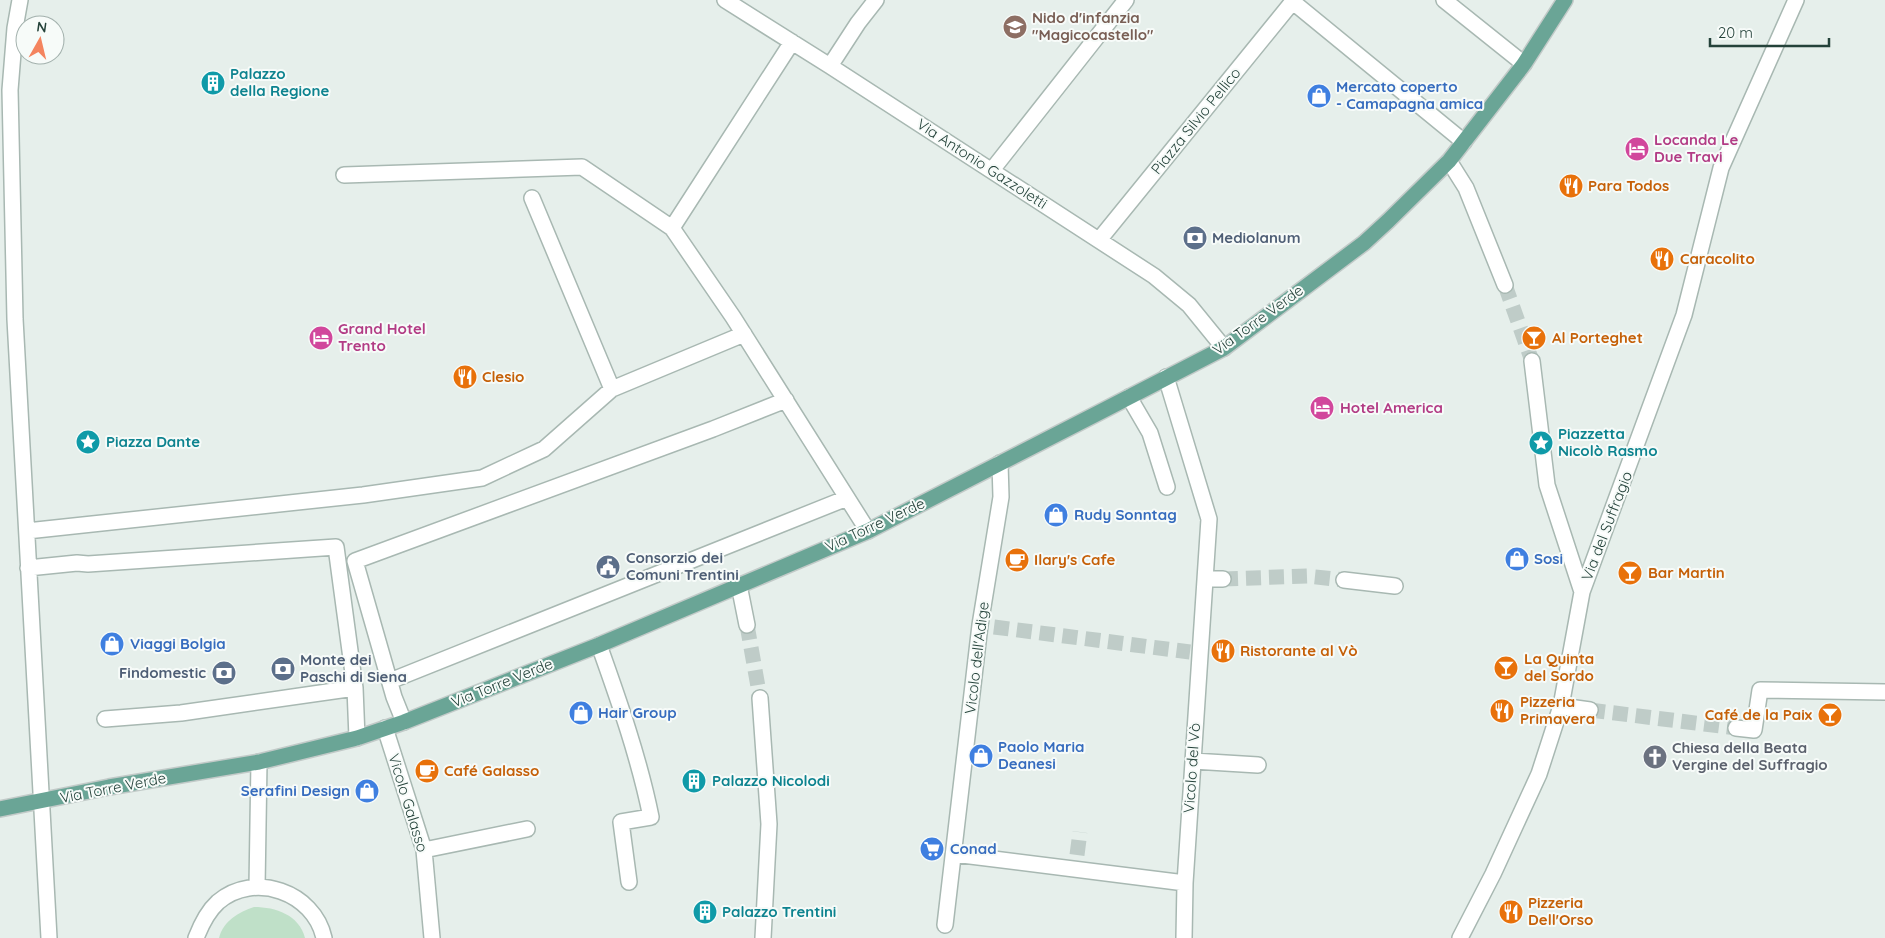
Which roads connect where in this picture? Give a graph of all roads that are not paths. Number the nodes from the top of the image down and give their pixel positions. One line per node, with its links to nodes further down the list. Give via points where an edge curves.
1 (20, 0): 30 (street, via 10,90 15,319)
2 (725, 0): 9 (street, Via Antonio Gazzoletti)
3 (876, 0): 11 (street)
4 (1126, 0): 14 (street)
5 (1444, 0): 10 (street)
6 (1565, 0): 10 (main road, Via Torre Verde)
7 (1796, 0): 38 (street, Via del Suffragio, via 1721,168 1684,315)
8 (1294, 1): 12 (street, Piazza Silvio Pellico); 18 (street, Piazza Silvio Pellico)
9 (792, 42): 11 (street, Via Antonio Gazzoletti); 17 (street)
10 (1524, 64): 12 (main road, Via Torre Verde)
11 (830, 66): 14 (street, Via Antonio Gazzoletti)
12 (1464, 142): 13 (main road, Via Torre Verde)
13 (1449, 161): 19 (street, via 1466,188); 21 (main road, Via Torre Verde, via 1364,243)
14 (992, 170): 18 (street, Via Antonio Gazzoletti)
15 (344, 175): 17 (street, via 582,167)
16 (532, 198): 24 (street)
17 (672, 228): 20 (street)
18 (1100, 240): 21 (street, Via Antonio Gazzoletti, via 1154,276 1189,305)
19 (1505, 284)
20 (744, 334): 24 (street); 26 (street)
21 (1224, 348): 23 (main road, Via Torre Verde)
22 (1532, 361): 38 (street, via 1547,485)
23 (1166, 377): 25 (main road, Via Torre Verde); 33 (street, Vicolo del Vò, via 1209,519)
24 (612, 389): 30 (street, via 544,449 482,478 363,495)
25 (1129, 397): 27 (main road, Via Torre Verde); 28 (street, via 1150,433)
26 (786, 400): 29 (street); 41 (street, via 354,561)
27 (1000, 463): 31 (main road, Via Torre Verde); 59 (street, Vicolo dell'Adige, via 1001,497 987,626)
28 (1167, 487)
29 (847, 498): 31 (street); 41 (street)
30 (27, 531): 32 (street)
31 (868, 532): 36 (main road, Via Torre Verde)
32 (28, 568): 42 (street, via 336,547); 55 (street)
33 (1205, 579): 34 (street); 52 (street, Vicolo del Vò, via 1195,653)
34 (1223, 579)
35 (1344, 580): 37 (street)
36 (739, 586): 39 (street); 40 (main road, Via Torre Verde)
37 (1395, 586)
38 (1582, 592): 45 (street, Via del Suffragio)
39 (747, 624)
40 (599, 644): 48 (main road, Via Torre Verde); 60 (street, via 619,701 651,817 621,822)
41 (390, 681): 48 (street)
42 (355, 688): 47 (street, via 181,713); 51 (street)
43 (1885, 692): 50 (street, via 1760,690 1754,730)
44 (760, 698): 68 (street, via 769,824)
45 (1561, 706): 46 (street); 70 (street, Via del Suffragio, via 1539,774)
46 (1590, 710)
47 (105, 719)
48 (404, 722): 49 (main road, Via Torre Verde)
49 (385, 728): 51 (main road, Via Torre Verde); 58 (street, Vicolo Galasso)
50 (1736, 728)
51 (357, 738): 53 (main road, Via Torre Verde)
52 (1192, 761): 54 (street); 61 (street, Vicolo del Vò)
53 (259, 762): 55 (main road, Via Torre Verde, via 109,787); 62 (street)
54 (1258, 764)
55 (42, 802): 56 (main road, Via Torre Verde); 64 (street)
56 (0, 810)
57 (527, 829): 58 (street)
58 (424, 850): 67 (street, Vicolo Galasso)
59 (954, 854): 61 (street, via 1076,862); 63 (street, Vicolo dell'Adige)
60 (629, 882)
61 (1185, 883): 69 (street, Vicolo del Vò)
62 (257, 887): 65 (street, via 236,891 218,902 204,918); 66 (street, via 279,890 299,900 315,916)
63 (945, 925)
64 (49, 938)
65 (196, 938)
66 (324, 938)
67 (432, 938)
68 (763, 938)
69 (1184, 938)
70 (1460, 938)

